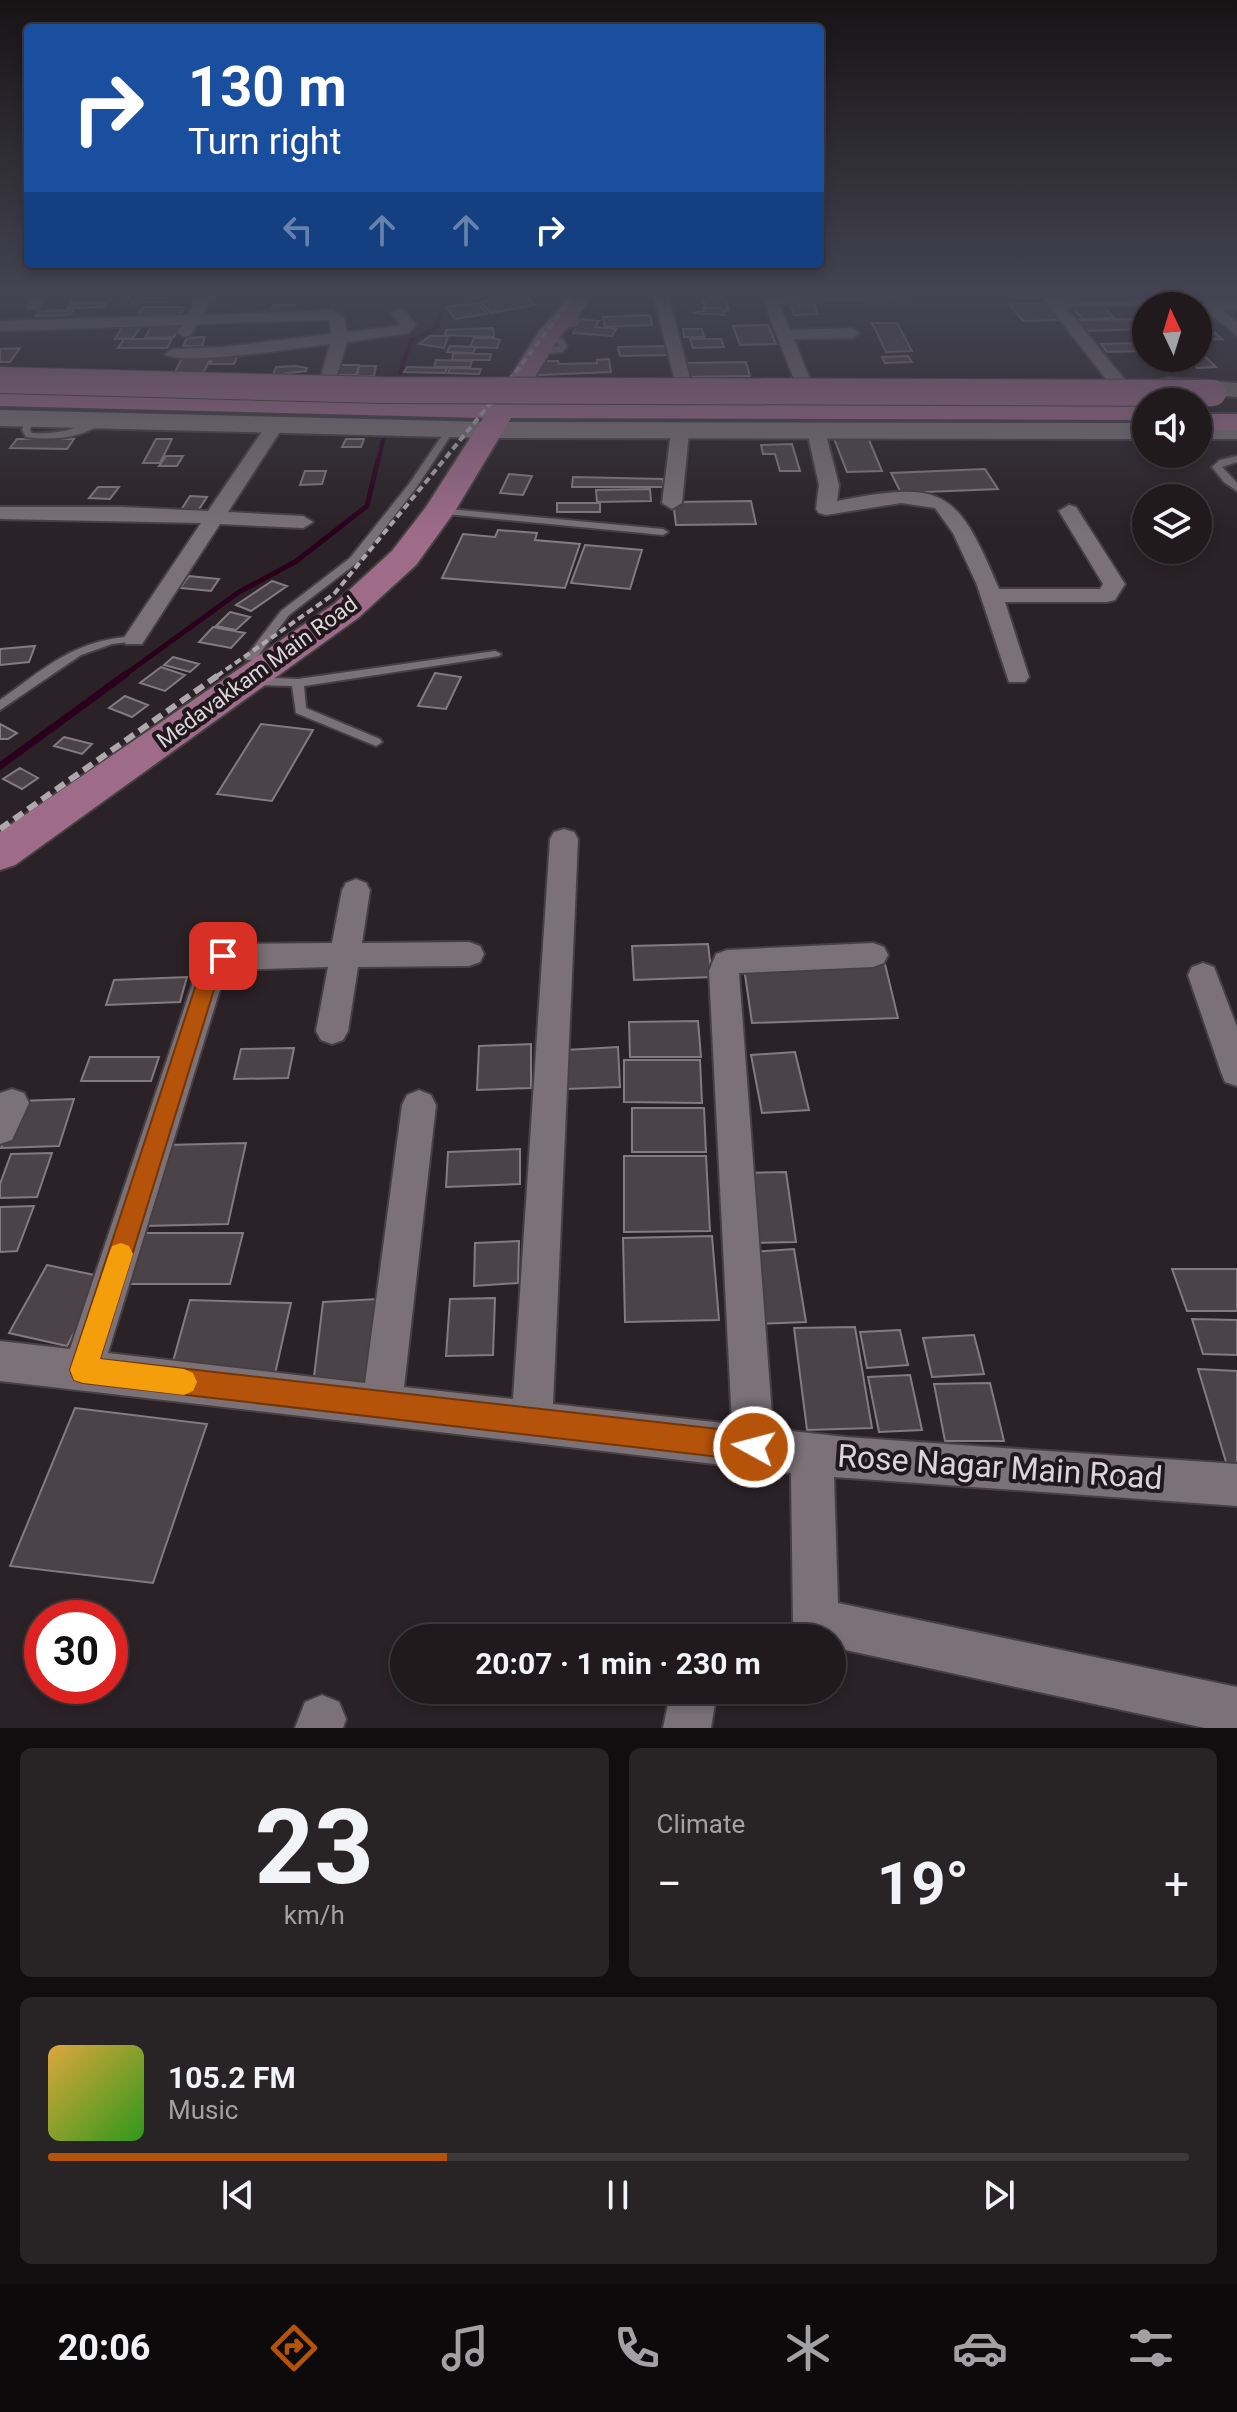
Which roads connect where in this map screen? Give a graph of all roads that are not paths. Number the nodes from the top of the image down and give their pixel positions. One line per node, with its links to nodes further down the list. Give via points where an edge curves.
1 (17, 373): 14 (street)
2 (161, 373): 14 (street)
3 (330, 373): 9 (street)
4 (517, 373): 19 (main road, Medavakkam Main Road)
5 (517, 373): 19 (main road)
6 (681, 373): 11 (street)
7 (799, 373): 12 (street)
8 (1110, 373): 13 (street)
9 (328, 379): 14 (street); 19 (street)
10 (0, 380): 20 (main road, bridge)
11 (683, 382): 12 (street); 19 (street)
12 (803, 382): 13 (street)
13 (1120, 385): 20 (street)
14 (153, 386): 15 (main road); 19 (main road)
15 (0, 391)
16 (0, 398): 19 (main road, via 174,406)
17 (1132, 403): 19 (main road)
18 (0, 408): 23 (main road, via 254,418)
19 (489, 408): 21 (main road); 24 (street); 27 (street); 31 (main road, Medavakkam Main Road); 40 (main road, via 382,554)
20 (1221, 411)
21 (1132, 412)
22 (0, 418): 24 (street)
23 (1132, 422)
24 (274, 427): 34 (street)
25 (816, 431): 26 (street); 27 (street); 37 (street, via 829,485 826,509 894,498 944,505 960,524)
26 (1132, 431)
27 (680, 432): 30 (street)
28 (1237, 459): 29 (lane, via 1217,467)
29 (1237, 488)
30 (672, 503)
31 (439, 511): 36 (lane); 40 (main road, Medavakkam Main Road, via 404,558 346,611)
32 (1069, 511): 37 (street, via 1114,584 1107,595)
33 (0, 513): 34 (street)
34 (216, 519): 35 (street); 38 (street)
35 (303, 522)
36 (663, 532)
37 (990, 595): 41 (street)
38 (134, 639): 43 (lane, via 84,647)
39 (495, 654): 42 (lane)
40 (248, 669): 42 (lane); 45 (main road); 47 (main road, Medavakkam Main Road)
41 (1017, 677)
42 (298, 683): 44 (lane, via 300,710)
43 (0, 706)
44 (376, 742)
45 (0, 828)
46 (564, 839): 59 (street)
47 (0, 854)
48 (356, 890): 51 (street)
49 (469, 954): 51 (street)
50 (873, 955): 60 (street, via 727,962 724,971)
51 (343, 956): 53 (street); 57 (street, via 223,956 213,963)
52 (1203, 975): 54 (street)
53 (332, 1031)
54 (1237, 1072)
55 (419, 1105): 58 (street)
56 (0, 1361): 57 (street, Rose Nagar Main Road)
57 (83, 1370): 58 (street, Rose Nagar Main Road)
58 (382, 1405): 59 (street, Rose Nagar Main Road)
59 (532, 1420): 60 (street, Rose Nagar Main Road)
60 (754, 1447): 61 (street, Rose Nagar Main Road)
61 (812, 1452): 62 (street, Rose Nagar Main Road); 63 (street, via 816,1621)
62 (1237, 1485)
63 (1237, 1711)

